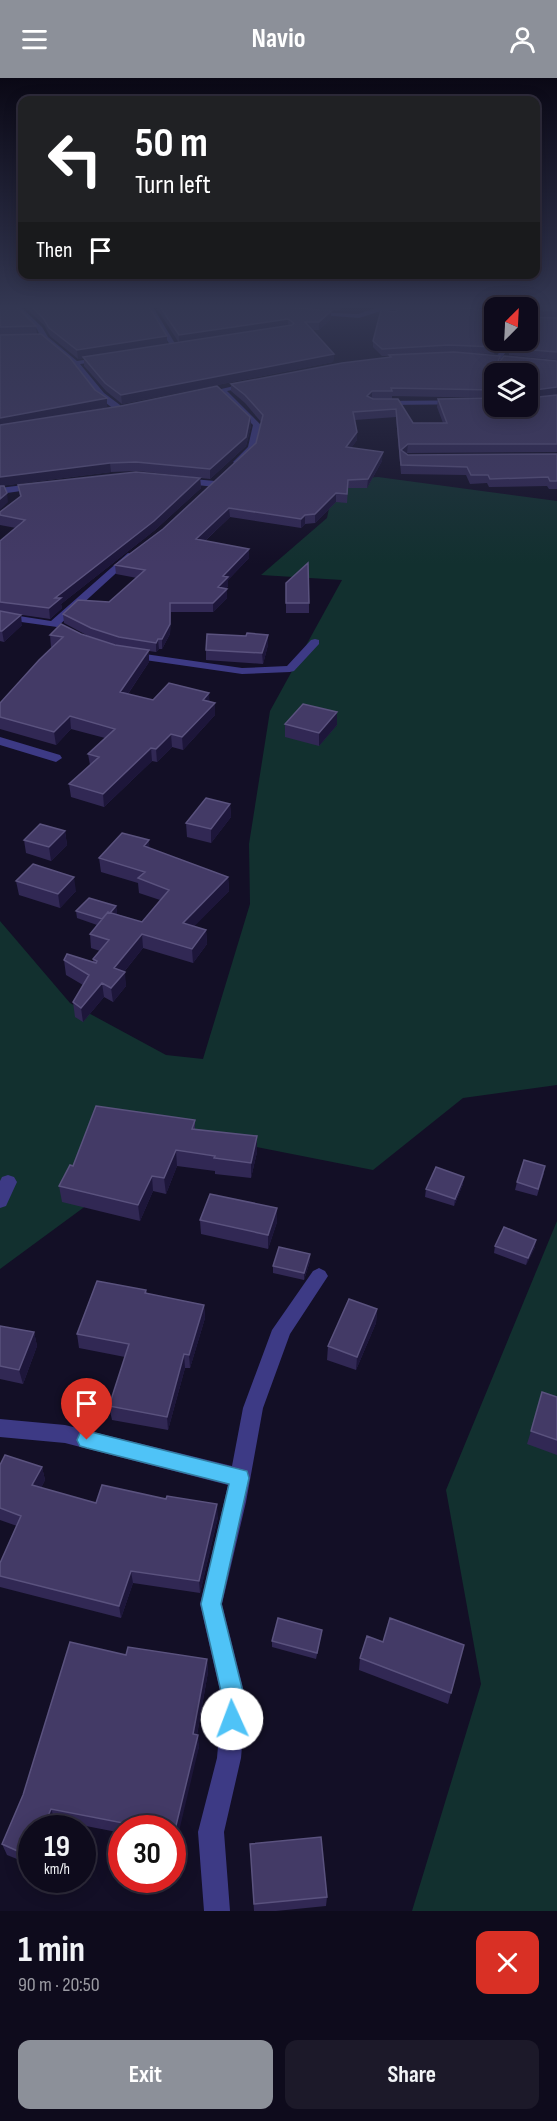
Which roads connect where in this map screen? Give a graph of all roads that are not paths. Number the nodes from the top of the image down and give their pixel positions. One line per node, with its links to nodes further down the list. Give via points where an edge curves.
1 (99, 393): 8 (street)
2 (210, 393): 4 (street)
3 (224, 393): 10 (street, via 257,425 252,448)
4 (199, 395)
5 (484, 402): 6 (street)
6 (373, 403)
7 (132, 408): 8 (street)
8 (121, 410): 9 (street)
9 (110, 412)
10 (222, 476): 11 (street); 14 (street)
11 (171, 480)
12 (45, 486): 13 (street, via 13,493)
13 (0, 491)
14 (207, 491)
15 (141, 548): 16 (street, via 113,569 57,627)
16 (0, 616)
17 (315, 642): 18 (street, via 290,669 242,671)
18 (117, 652)
19 (0, 741): 20 (street)
20 (56, 758)
21 (8, 1182): 22 (street)
22 (0, 1201)
23 (319, 1276): 25 (street, via 282,1330 253,1408)
24 (0, 1428): 25 (street, via 65,1434)
25 (240, 1478): 26 (street, via 211,1604 234,1700 229,1758 211,1832)
26 (217, 1911)

